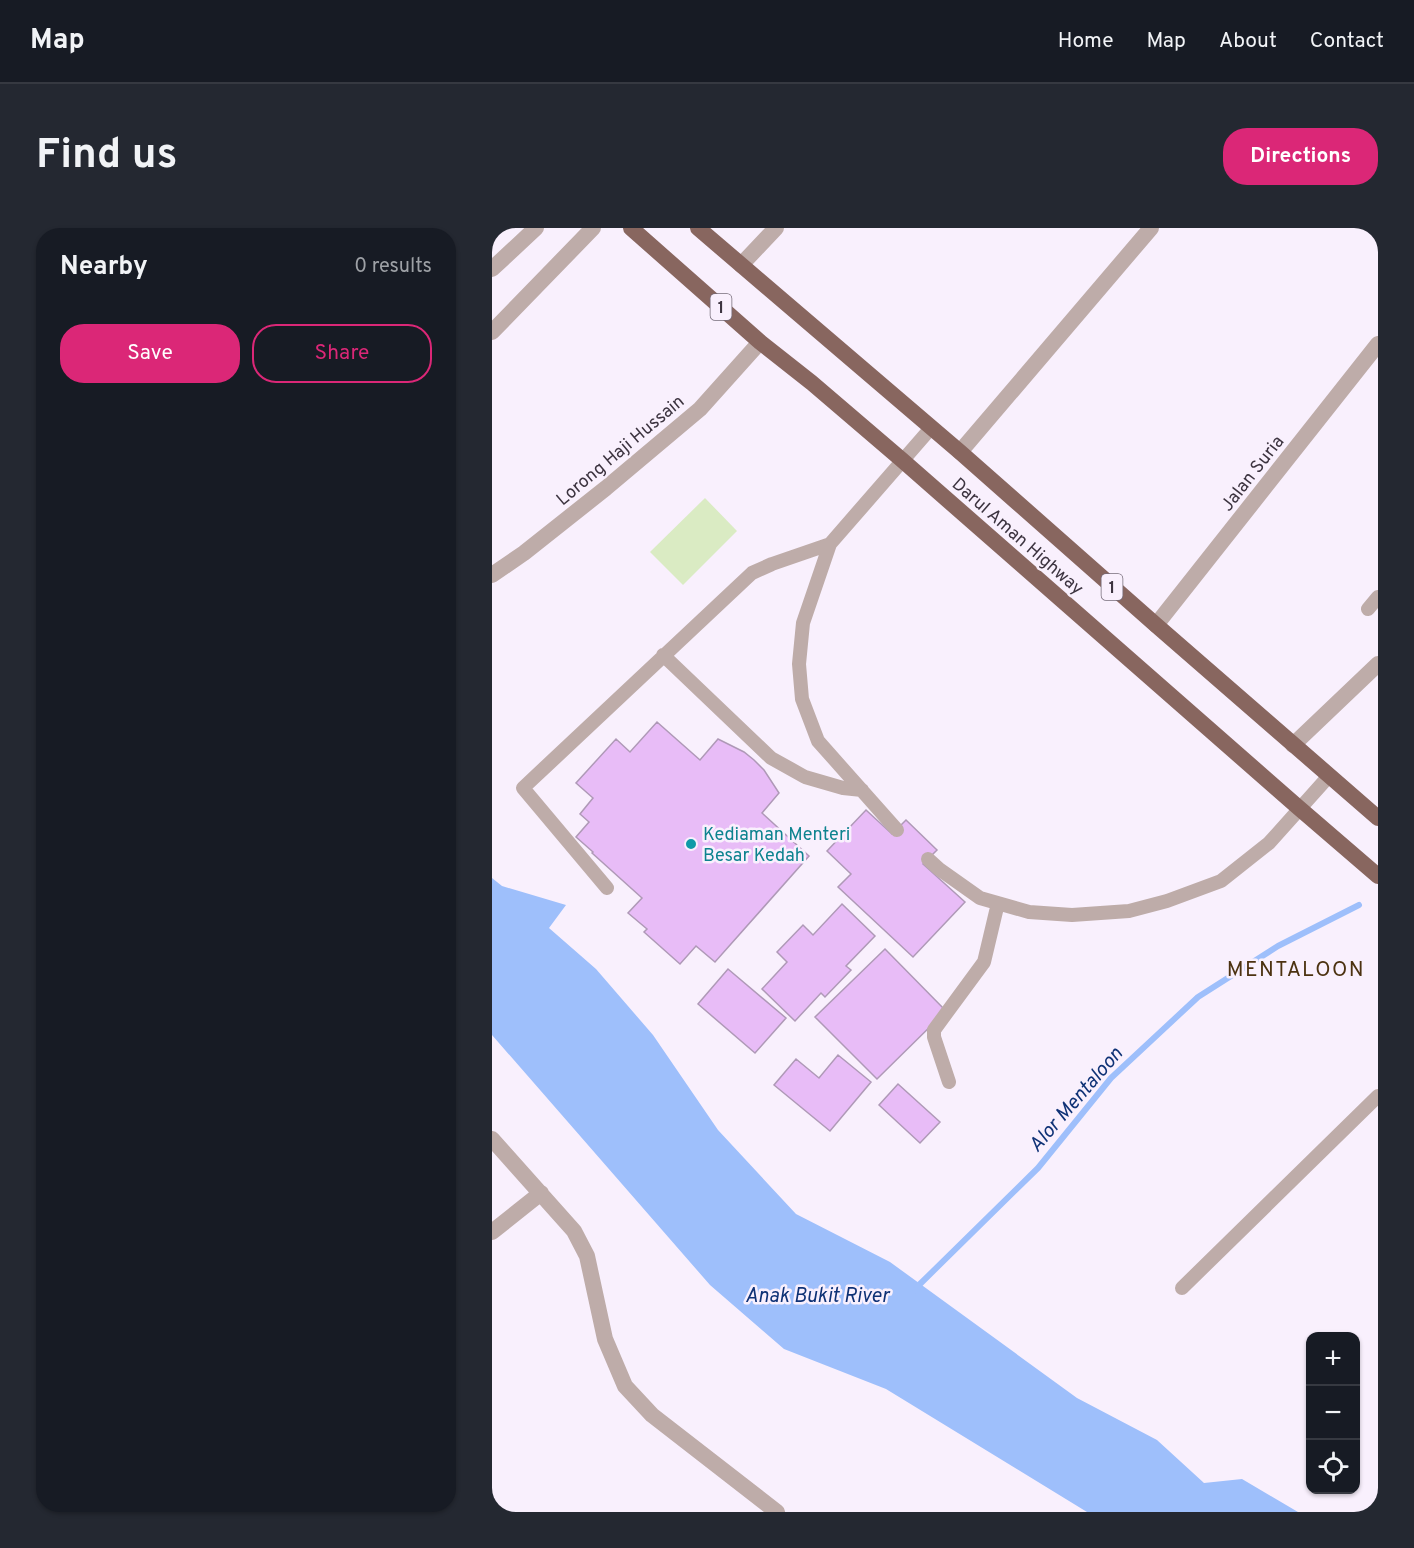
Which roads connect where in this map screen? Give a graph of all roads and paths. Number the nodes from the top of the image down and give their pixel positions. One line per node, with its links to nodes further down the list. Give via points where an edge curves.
1 (536, 228): 8 (street)
2 (593, 228): 9 (street)
3 (632, 228): 10 (highway, Darul Aman Highway / 1)
4 (698, 228): 7 (highway, Darul Aman Highway / 1)
5 (776, 228): 7 (street)
6 (1152, 228): 13 (street)
7 (741, 265): 12 (highway, Darul Aman Highway / 1)
8 (492, 268)
9 (492, 332)
10 (760, 342): 14 (highway, Darul Aman Highway / 1); 16 (street, Lorong Haji Hussain, via 700,409 606,488)
11 (1378, 344): 19 (street, Jalan Suria)
12 (931, 428): 13 (highway, Darul Aman Highway / 1); 14 (lane)
13 (960, 452): 19 (highway, Darul Aman Highway / 1)
14 (903, 460): 15 (lane); 25 (highway, Darul Aman Highway / 1)
15 (830, 544): 20 (lane, via 752,573); 24 (lane, via 803,623 799,664 802,699 818,741)
16 (492, 575)
17 (1378, 597): 18 (lane)
18 (1368, 609)
19 (1156, 625): 22 (highway, Darul Aman Highway / 1)
20 (663, 655): 24 (lane, via 771,758 805,777); 30 (lane, via 523,788)
21 (1378, 663): 22 (street)
22 (1293, 745): 23 (highway, Darul Aman Highway / 1)
23 (1329, 776): 25 (lane); 26 (highway, Darul Aman Highway / 1)
24 (862, 790): 27 (lane)
25 (1299, 808): 29 (highway, Darul Aman Highway / 1); 31 (lane, via 1269,843 1221,880 1167,901 1129,911 1072,915 1029,912)
26 (1378, 818)
27 (897, 830)
28 (928, 859): 31 (lane, via 980,898)
29 (1378, 876)
30 (607, 888)
31 (998, 903): 32 (lane, via 984,962 934,1030)
32 (949, 1082)
33 (1378, 1096): 37 (lane)
34 (492, 1139): 35 (street)
35 (541, 1193): 36 (street); 38 (street, via 582,1243 605,1339 625,1386 652,1415)
36 (492, 1232)
37 (1182, 1288)
38 (777, 1512)

